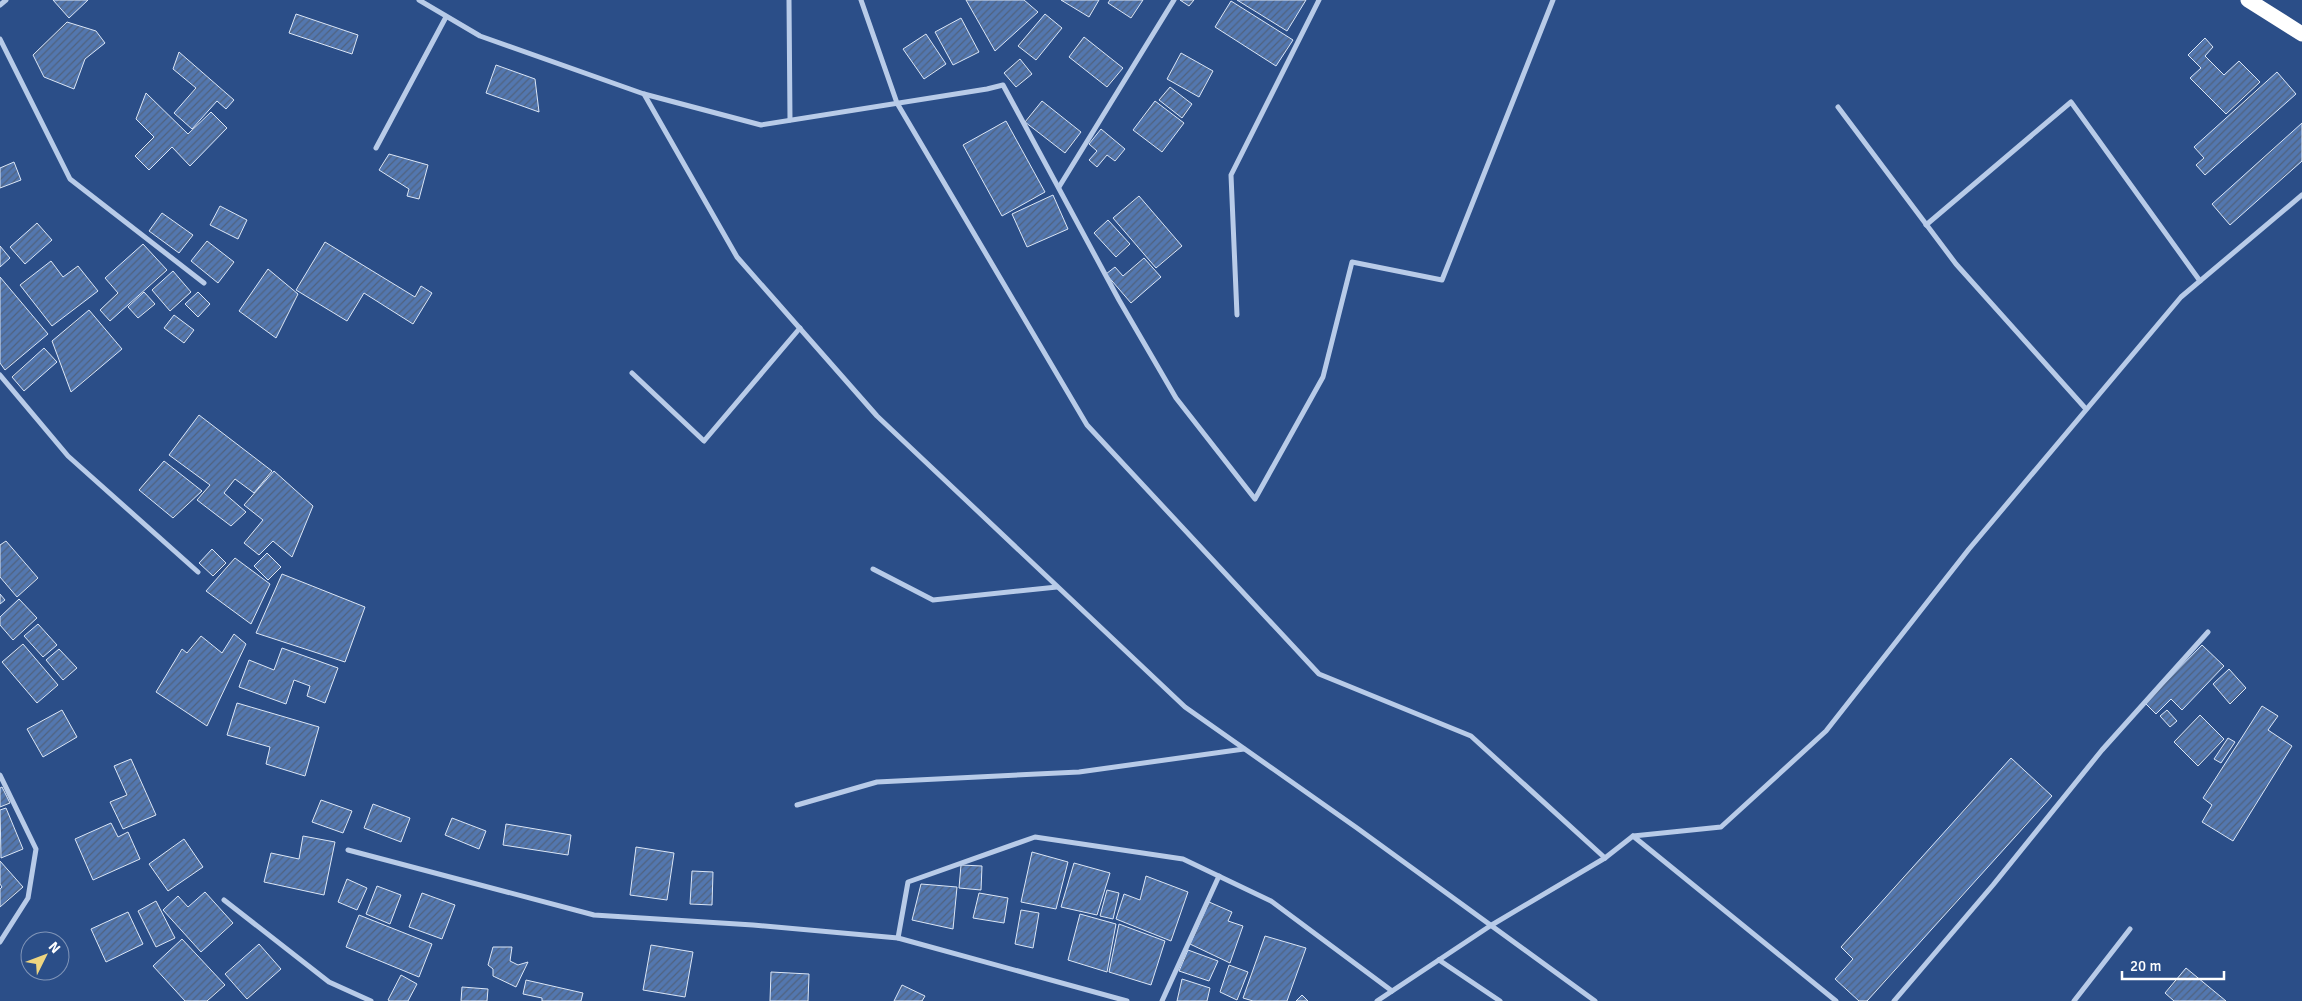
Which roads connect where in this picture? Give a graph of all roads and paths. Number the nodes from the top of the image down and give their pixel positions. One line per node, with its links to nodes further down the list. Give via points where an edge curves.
1 (6, 0): 9 (street)
2 (419, 0): 10 (street)
3 (788, 0): 16 (street)
4 (861, 0): 14 (street)
5 (1174, 0): 18 (street)
6 (1319, 0): 23 (street, via 1231,175)
7 (1553, 0): 18 (street, via 1442,280 1352,262 1323,377 1255,499 1176,398)
8 (2248, 0): 11 (highway)
9 (0, 5)
10 (446, 17): 13 (street, via 480,36); 17 (street)
11 (2302, 34)
12 (0, 39): 22 (street, via 70,180)
13 (644, 94): 16 (street, via 761,125); 24 (street, via 737,257)
14 (897, 104): 16 (street); 18 (street, via 1003,85); 37 (street, via 1086,425 1319,674 1470,736)
15 (1838, 107): 20 (street)
16 (790, 120)
17 (376, 148)
18 (1059, 187)
19 (2302, 195): 21 (street)
20 (1926, 225): 21 (street, via 2071,102); 27 (street, via 1956,264)
21 (2200, 281): 27 (street, via 2181,297)
22 (204, 283)
23 (1238, 315)
24 (800, 328): 25 (street, via 704,441); 30 (street, via 877,416)
25 (632, 373)
26 (0, 375): 29 (street, via 68,456)
27 (2086, 409): 35 (street, via 1969,549 1826,731 1721,826)
28 (873, 569): 30 (street, via 933,600)
29 (198, 572)
30 (1057, 587): 32 (street, via 1185,708)
31 (2208, 632): 53 (street, via 2102,750)
32 (1245, 749): 34 (street, via 1079,772 877,782); 40 (street)
33 (0, 775): 43 (street, via 36,849 28,898)
34 (797, 805)
35 (1633, 836): 37 (street); 52 (street)
36 (348, 850): 42 (street, via 594,915)
37 (1605, 858): 40 (street)
38 (1219, 876): 42 (street, via 1183,859 1034,838 908,882); 45 (street, via 1271,901); 48 (street)
39 (224, 900): 46 (street, via 329,982)
40 (1490, 926): 44 (street); 51 (street)
41 (2130, 929): 54 (street)
42 (898, 938): 47 (street)
43 (0, 942)
44 (1439, 960): 45 (street); 50 (street)
45 (1392, 991): 49 (street)
46 (371, 1001)
47 (1127, 1001)
48 (1162, 1001)
49 (1377, 1001)
50 (1500, 1001)
51 (1595, 1001)
52 (1836, 1001)
53 (1894, 1001)
54 (2074, 1001)

